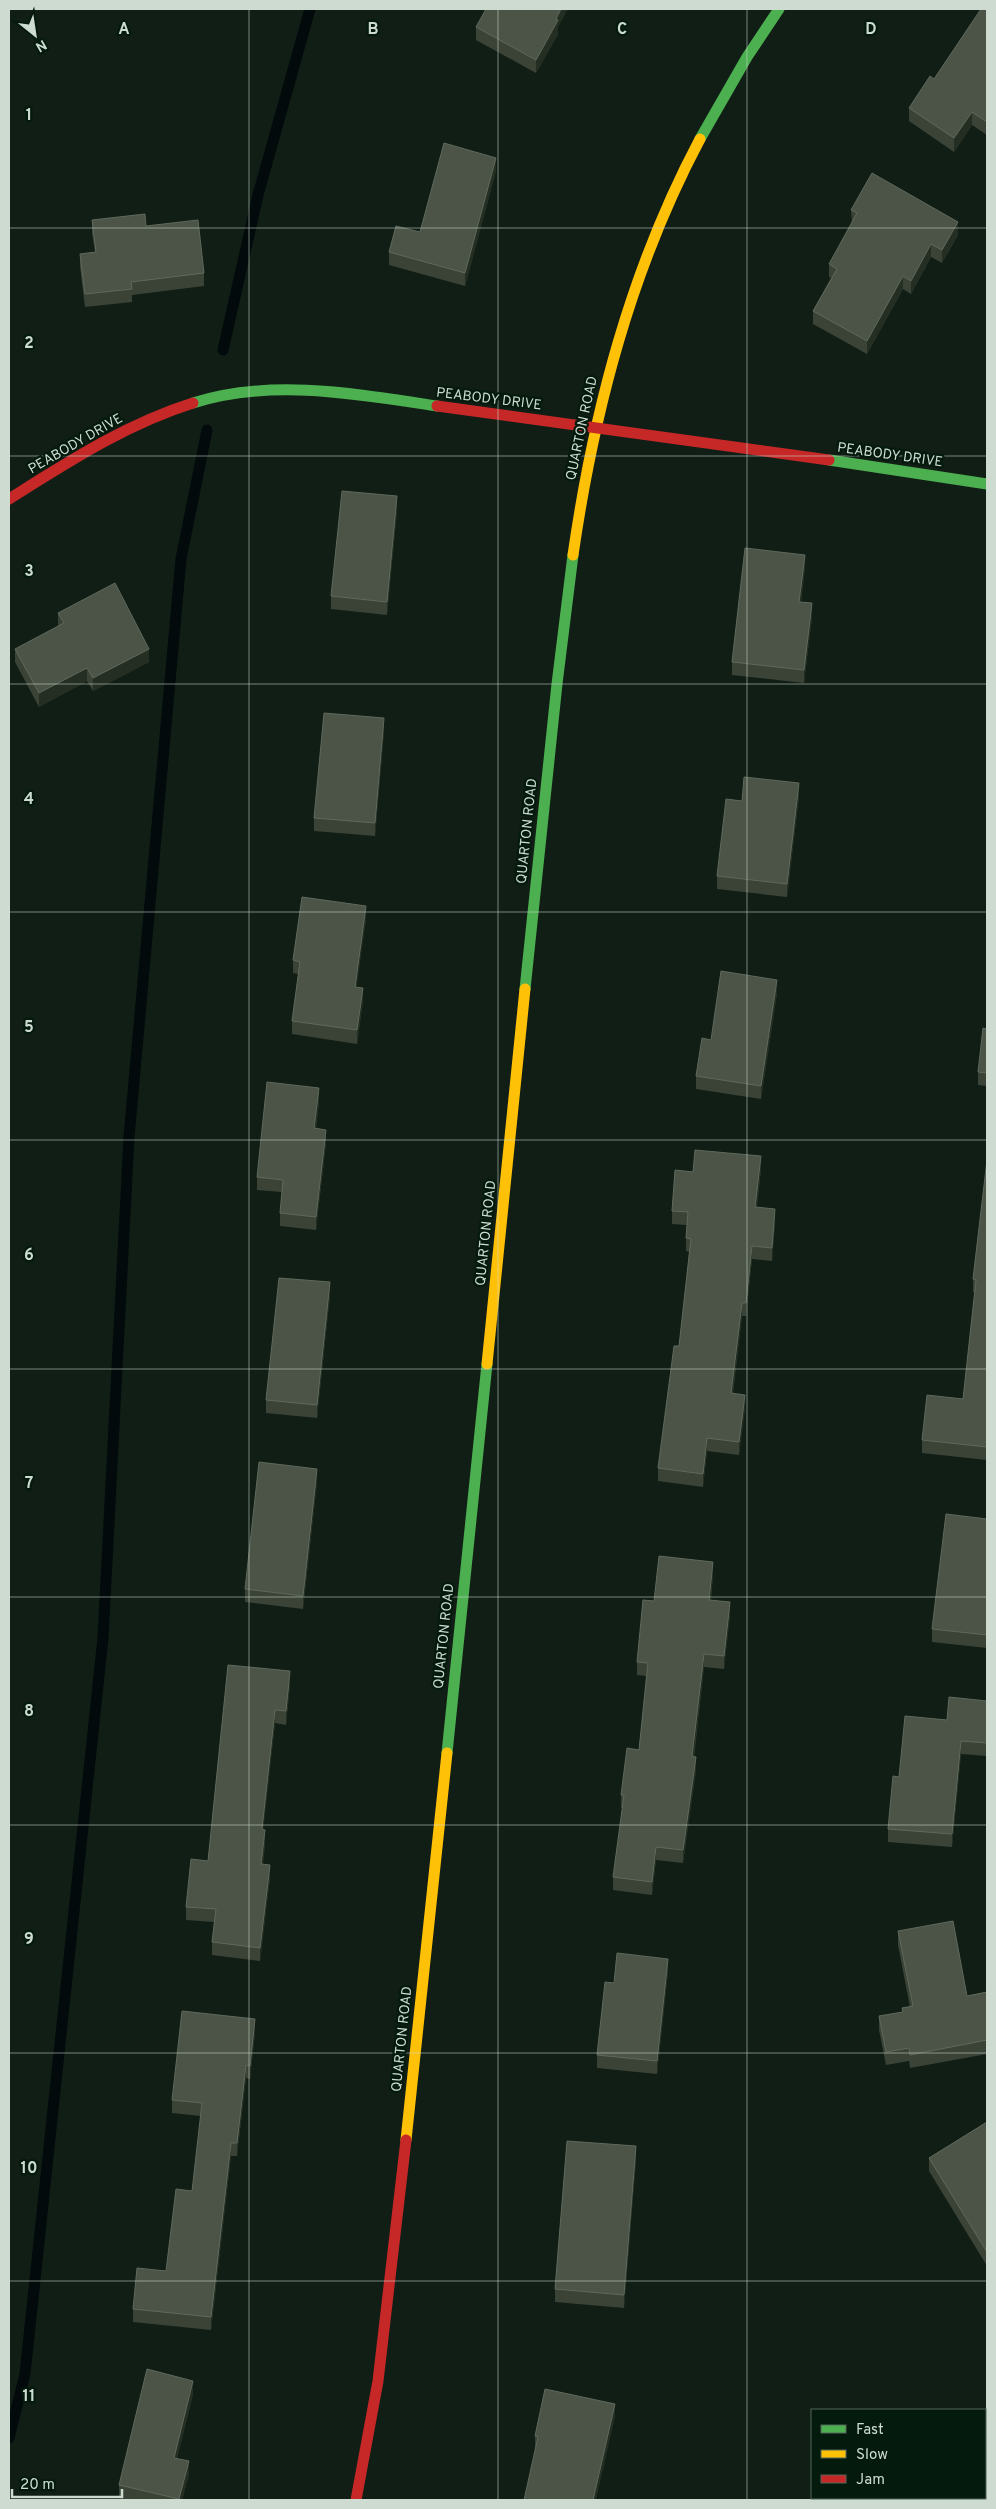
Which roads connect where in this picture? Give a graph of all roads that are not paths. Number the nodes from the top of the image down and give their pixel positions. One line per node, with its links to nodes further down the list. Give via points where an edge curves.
1 (779, 9): 2 (street, QUARTON ROAD, via 719,104 652,239 625,314)
2 (595, 426): 3 (street, PEABODY DRIVE); 4 (street, PEABODY DRIVE, via 281,390 232,394 165,412 64,465); 5 (street, QUARTON ROAD, via 581,499 557,684 389,2296 378,2381)
3 (987, 484)
4 (9, 499)
5 (356, 2500)

